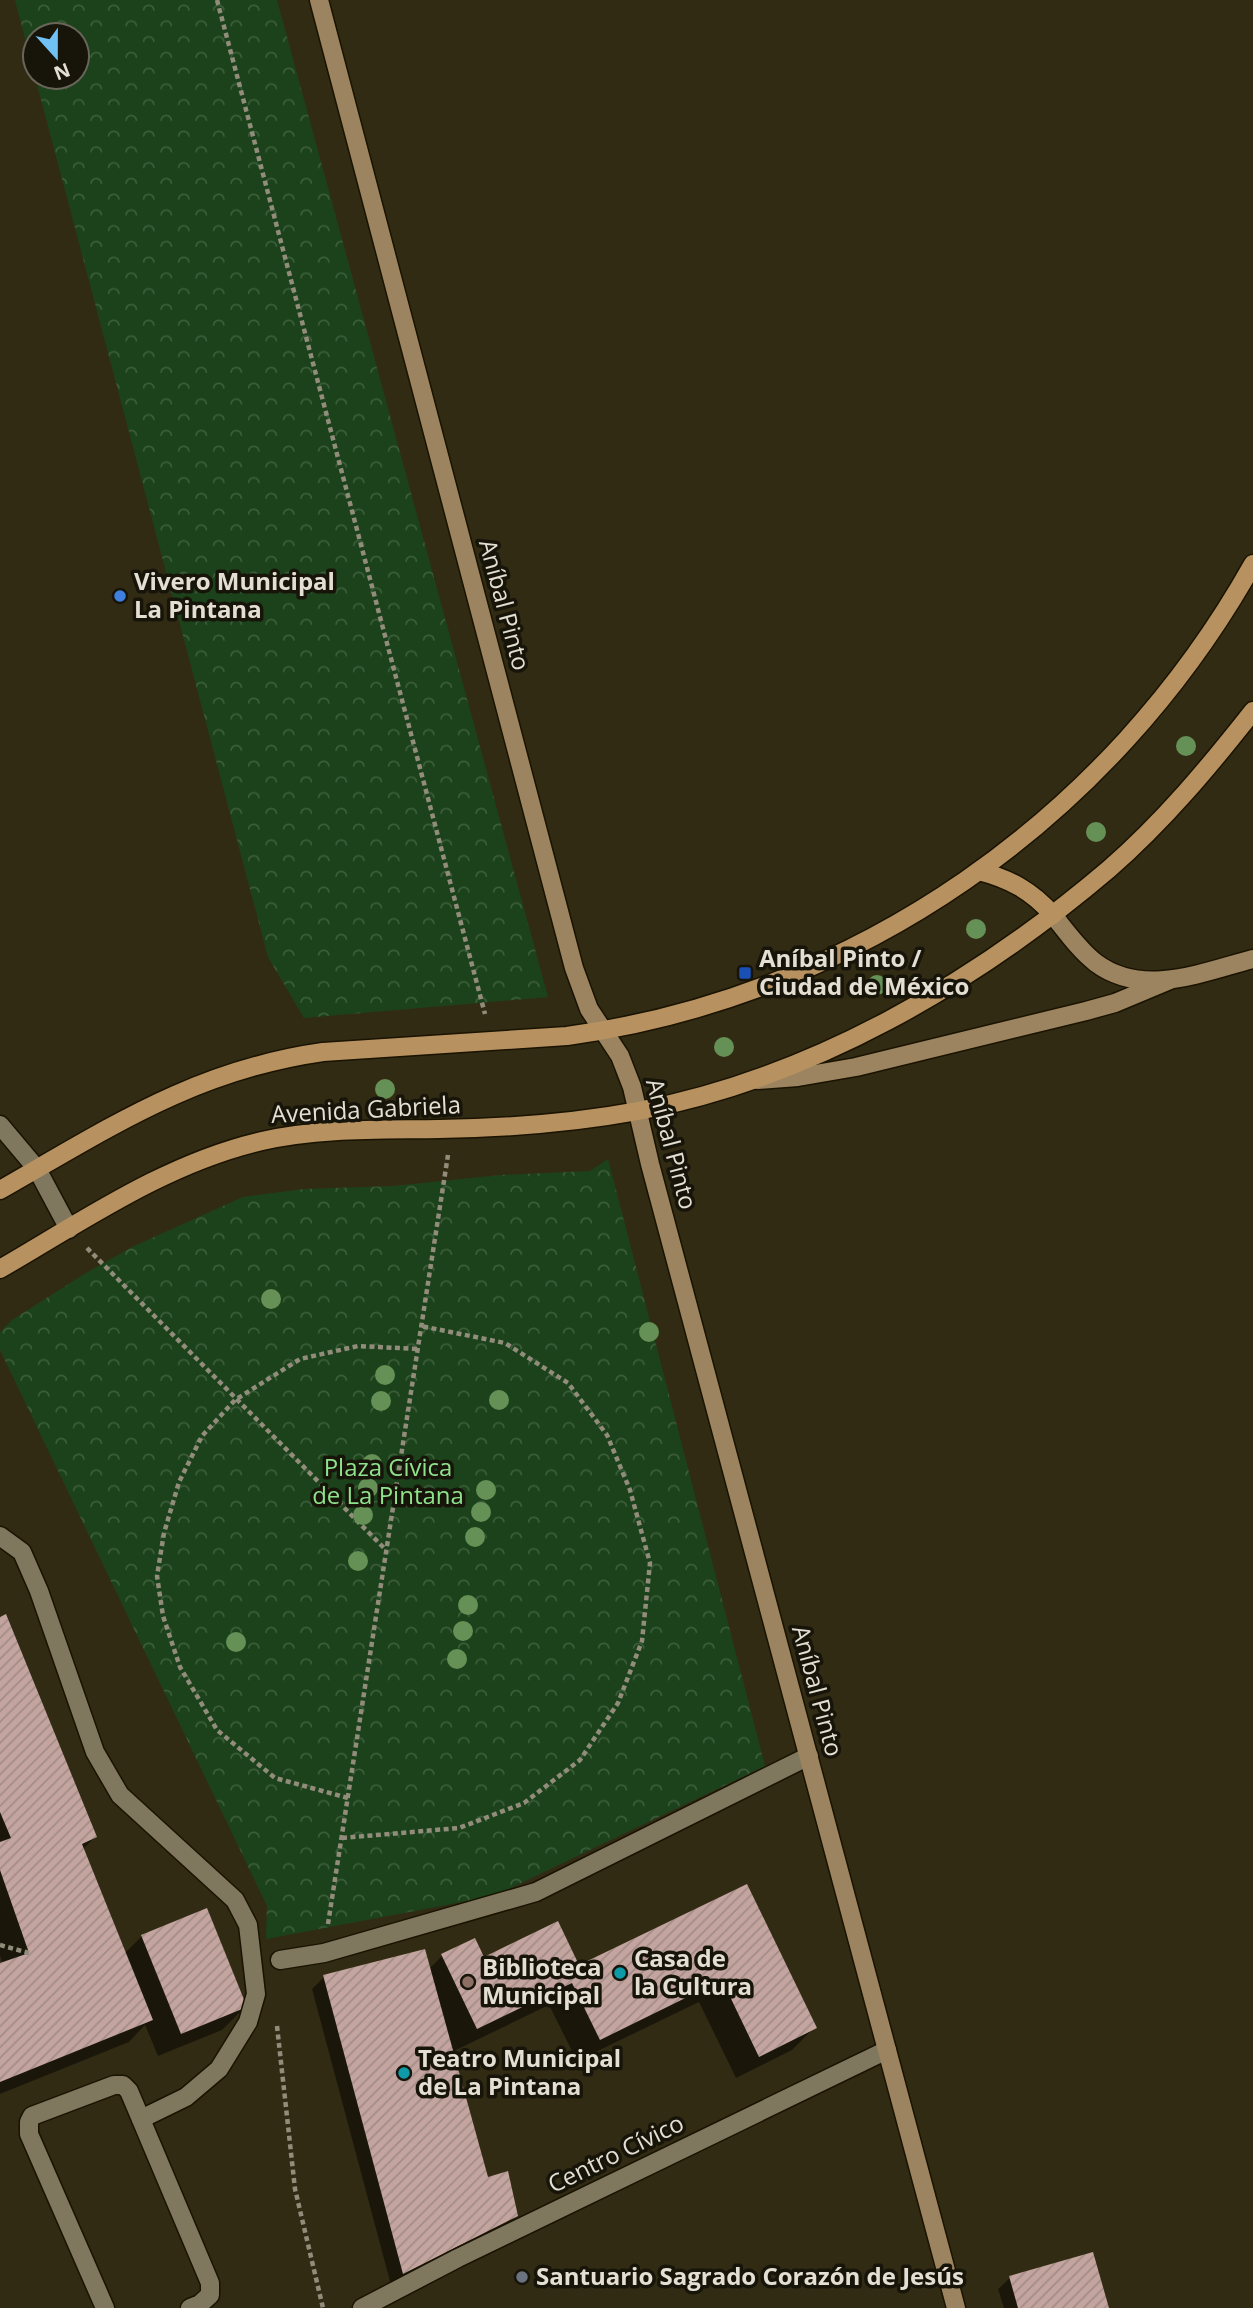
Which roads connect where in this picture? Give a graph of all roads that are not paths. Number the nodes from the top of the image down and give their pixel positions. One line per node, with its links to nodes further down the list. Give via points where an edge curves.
1 (319, 0): 8 (street, Aníbal Pinto, via 574,968 589,1009)
2 (1253, 564): 4 (main road, via 1202,646 1125,743 1036,827)
3 (1253, 711): 5 (main road, Avenida Gabriela, via 1160,819)
4 (979, 872): 5 (main road, via 1025,888); 8 (main road, via 887,930 783,979 668,1018)
5 (1053, 915): 7 (street, via 1080,948 1116,974); 9 (main road, Avenida Gabriela, via 911,1007 814,1055)
6 (1253, 959): 7 (street)
7 (1170, 980): 9 (street, via 1115,1003 924,1050 798,1077)
8 (605, 1030): 10 (street, Aníbal Pinto, via 620,1056); 12 (main road, via 323,1052 244,1068 155,1103)
9 (748, 1081): 10 (main road, Avenida Gabriela)
10 (638, 1111): 14 (main road, Avenida Gabriela, via 521,1126 324,1132 260,1141 165,1175); 17 (street, Aníbal Pinto)
11 (0, 1125): 12 (street)
12 (37, 1169): 13 (main road); 14 (street)
13 (0, 1190)
14 (69, 1229): 15 (main road, Avenida Gabriela)
15 (0, 1269)
16 (0, 1536): 20 (street, via 22,1552 94,1752 120,1795 236,1900 248,1925 256,1994 248,2022 219,2069 186,2097)
17 (809, 1756): 18 (street, via 536,1892 324,1953); 19 (street, Aníbal Pinto)
18 (280, 1960)
19 (887, 2050): 21 (street, Centro Cívico); 24 (street, Aníbal Pinto)
20 (141, 2119): 22 (street, via 129,2091 114,2085 32,2116 29,2122 29,2134); 23 (street, via 211,2284 210,2295)
21 (366, 2307)
22 (105, 2308)
23 (190, 2308)
24 (956, 2308)

